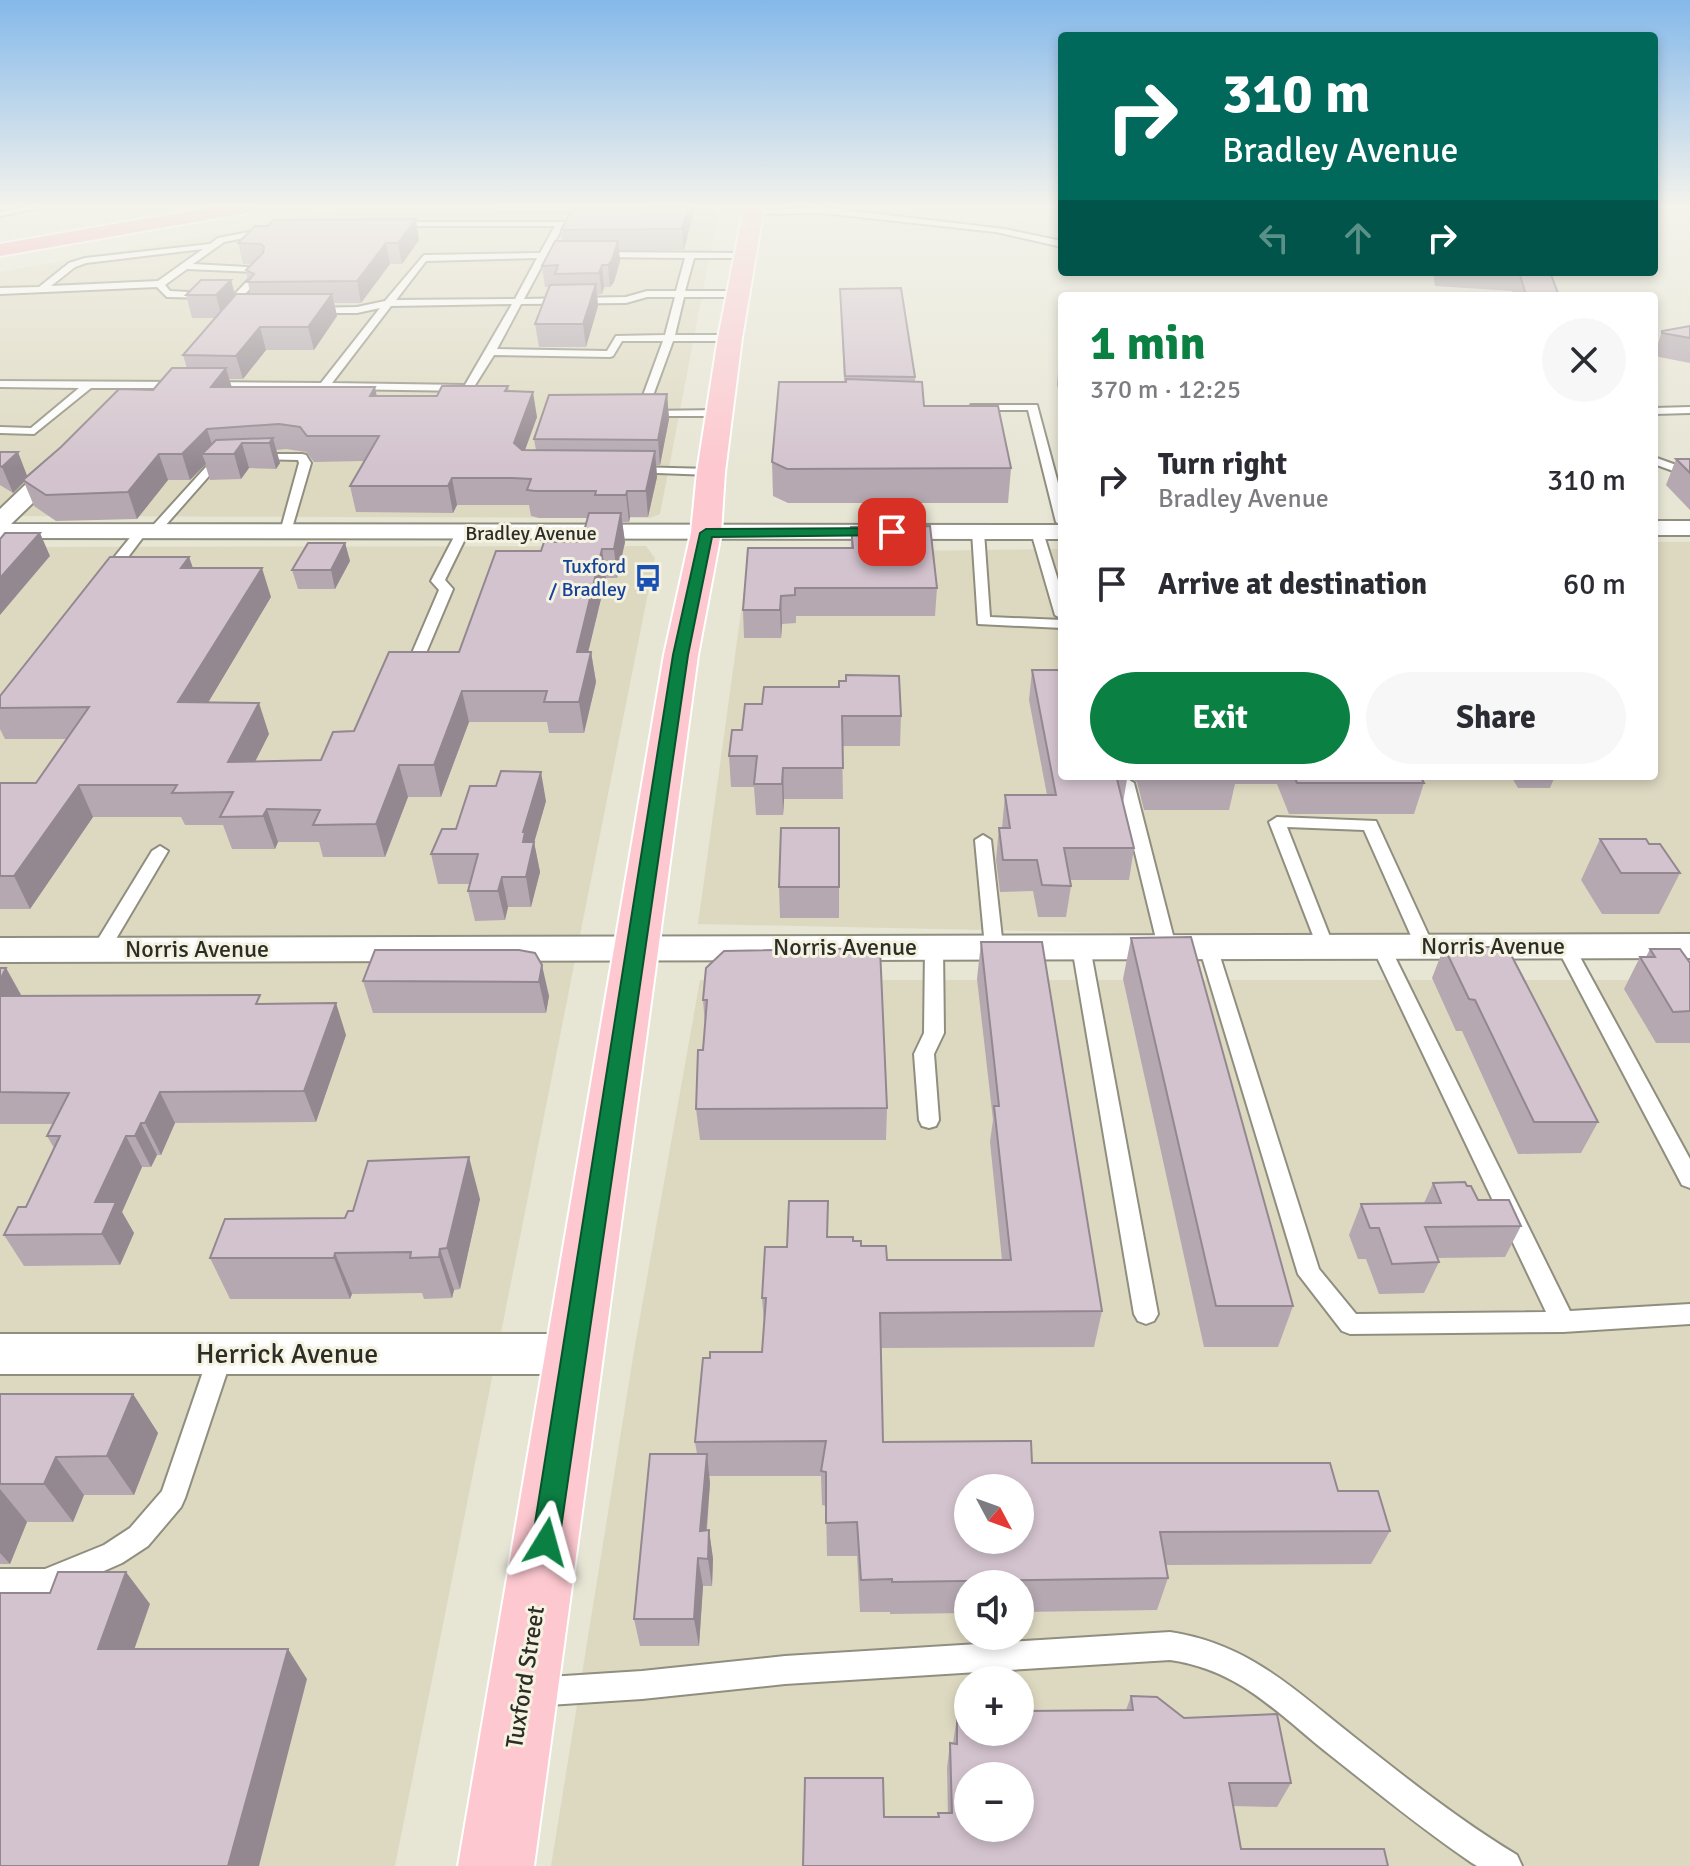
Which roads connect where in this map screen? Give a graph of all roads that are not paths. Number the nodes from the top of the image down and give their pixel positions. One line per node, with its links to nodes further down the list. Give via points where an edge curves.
1 (167, 294): 7 (lane)
2 (398, 294): 9 (lane)
3 (523, 294): 8 (lane)
4 (647, 294): 8 (lane, via 626,300)
5 (681, 294): 12 (lane)
6 (738, 294): 13 (main road, Tuxford Street)
7 (238, 296): 10 (lane, via 252,296 239,310)
8 (520, 300): 9 (lane); 14 (lane)
9 (391, 303): 11 (lane, via 357,310); 19 (lane)
10 (254, 310)
11 (298, 310)
12 (669, 338): 13 (lane); 14 (lane, via 619,338 610,354); 20 (lane)
13 (730, 338): 24 (main road, Tuxford Street)
14 (491, 352): 19 (lane, via 468,388)
15 (177, 374): 18 (lane)
16 (0, 384): 17 (lane)
17 (88, 385): 18 (lane); 26 (lane, via 34,431)
18 (167, 385): 19 (lane)
19 (324, 386)
20 (646, 401)
21 (956, 406): 32 (lane, via 1033,407)
22 (1690, 410): 23 (lane)
23 (1658, 411)
24 (720, 413): 25 (lane); 30 (main road, Tuxford Street)
25 (638, 414)
26 (0, 430)
27 (61, 462): 33 (street)
28 (1658, 462): 31 (lane)
29 (620, 470): 30 (lane)
30 (711, 472): 43 (main road, Tuxford Street)
31 (1690, 474)
32 (1058, 494)
33 (0, 522)
34 (1658, 528): 35 (street)
35 (1690, 528)
36 (0, 531): 37 (street, Bradley Avenue)
37 (147, 532): 38 (street, Bradley Avenue); 38 (lane, via 219,459 286,455 302,457 305,463); 44 (lane)
38 (286, 532): 42 (street, Bradley Avenue)
39 (978, 532): 40 (street, Bradley Avenue); 43 (street, Bradley Avenue); 46 (lane, via 983,621)
40 (1037, 532): 41 (street, Bradley Avenue); 45 (lane)
41 (1058, 532)
42 (462, 533): 43 (street, Bradley Avenue); 47 (lane, via 438,581 446,589)
43 (706, 533): 61 (main road, Tuxford Street, via 681,655)
44 (95, 590)
45 (1058, 602)
46 (1058, 624)
47 (419, 653)
48 (1126, 783): 56 (lane)
49 (983, 840): 54 (lane)
50 (160, 851): 62 (lane)
51 (1565, 946): 52 (street, Norris Avenue); 60 (street, Norris Avenue); 65 (lane)
52 (1690, 946)
53 (934, 947): 54 (street, Norris Avenue); 61 (street, Norris Avenue); 64 (lane, via 934,1033 924,1054)
54 (994, 947): 55 (street, Norris Avenue)
55 (1081, 947): 56 (street, Norris Avenue); 66 (lane)
56 (1167, 947): 57 (street, Norris Avenue)
57 (1208, 947): 58 (street, Norris Avenue); 68 (lane, via 1309,1274 1350,1324)
58 (1325, 947): 59 (street, Norris Avenue); 60 (lane, via 1277,822 1370,825)
59 (1381, 947): 60 (street, Norris Avenue); 68 (lane)
60 (1425, 947)
61 (638, 948): 62 (street, Norris Avenue); 71 (main road, Tuxford Street)
62 (101, 949): 63 (street, Norris Avenue)
63 (0, 950)
64 (929, 1120)
65 (1690, 1179)
66 (1146, 1314)
67 (1690, 1314): 68 (lane)
68 (1563, 1322)
69 (0, 1354): 70 (street, Herrick Avenue)
70 (221, 1354): 71 (street, Herrick Avenue); 72 (lane, via 172,1498 139,1537 45,1583)
71 (574, 1354): 73 (main road, Tuxford Street)
72 (2, 1587)
73 (522, 1693): 74 (main road, Tuxford Street); 75 (lane, via 785,1670 1194,1647 1238,1664)
74 (496, 1866)
75 (1506, 1866)

